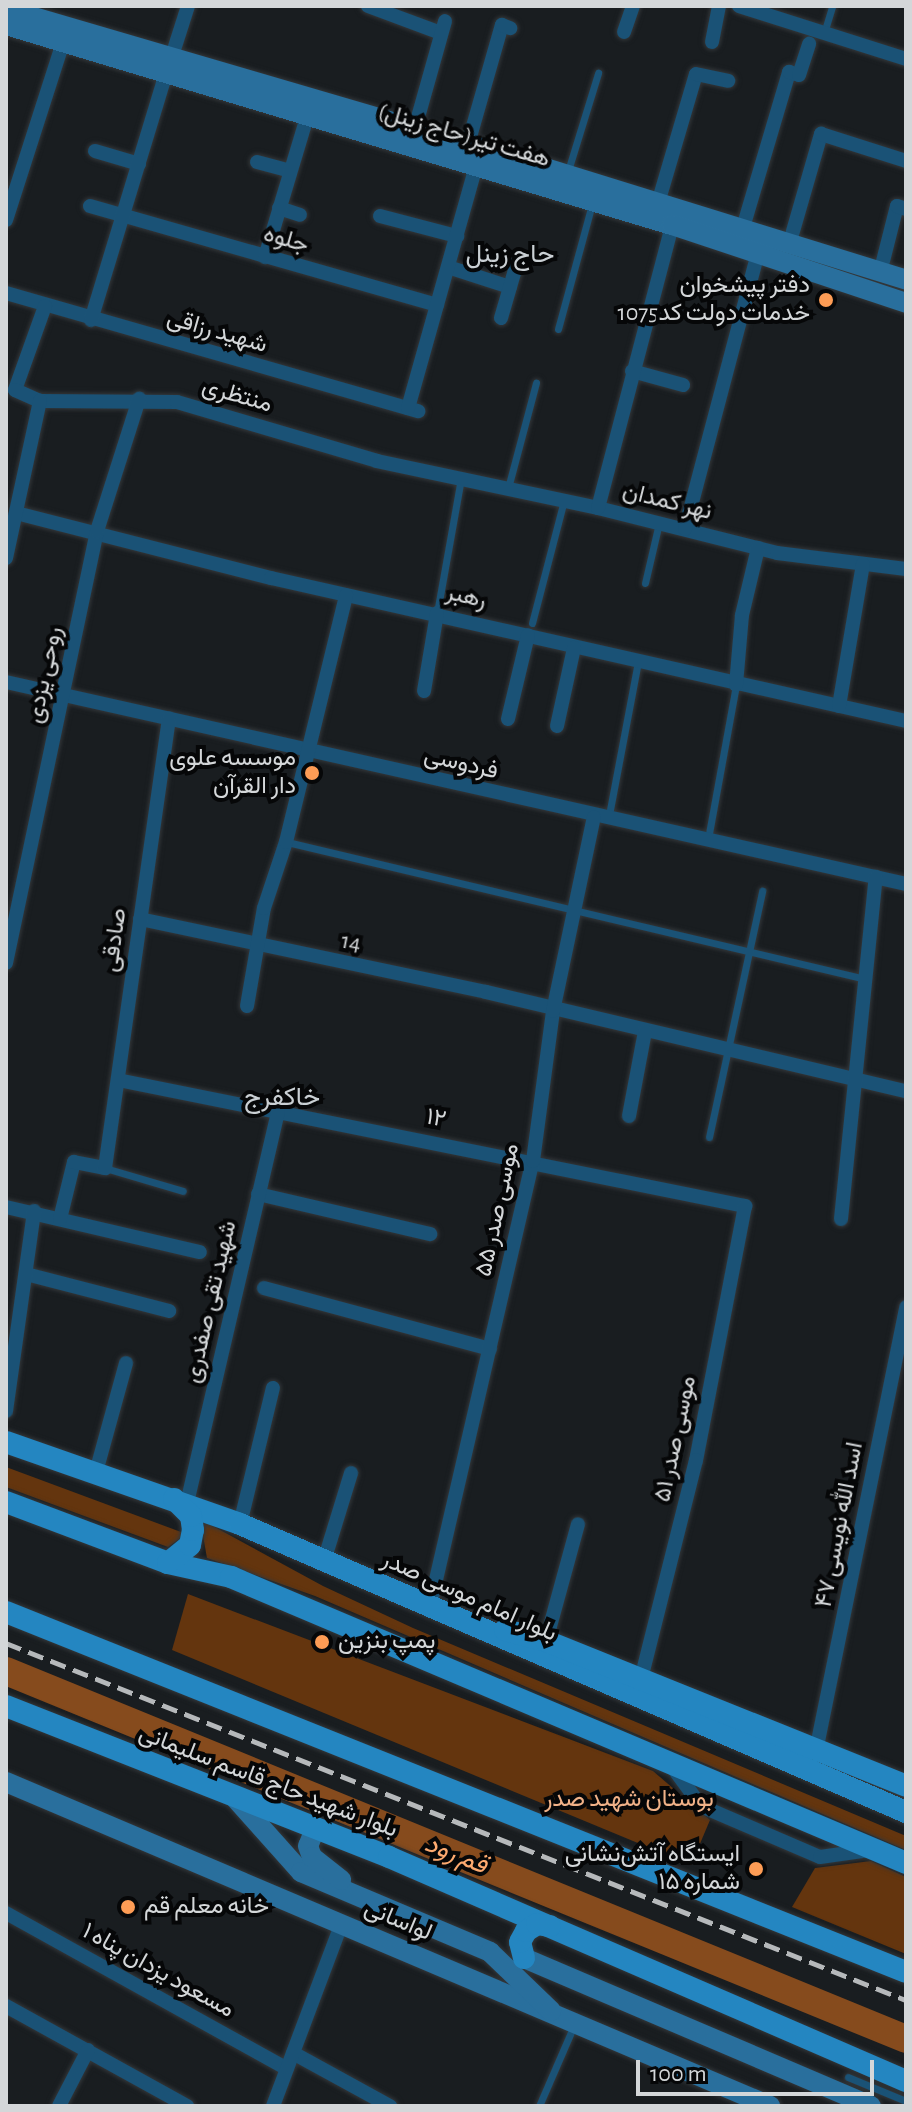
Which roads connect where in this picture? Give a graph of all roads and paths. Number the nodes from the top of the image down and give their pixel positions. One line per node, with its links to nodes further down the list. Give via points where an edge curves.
1 (188, 6): 15 (street)
2 (368, 6): 19 (street, via 443,27)
3 (633, 6): 9 (street)
4 (719, 6): 12 (street)
5 (739, 6): 10 (street)
6 (832, 6): 10 (lane)
7 (11, 13): 11 (main road, هفت تیر(حاج زینل)); 15 (main road, هفت تیر(حاج زینل))
8 (510, 28): 20 (street, via 502,25)
9 (624, 32)
10 (824, 33): 14 (street)
11 (63, 42): 15 (main road, هفت تیر(حاج زینل)); 28 (street)
12 (712, 42)
13 (809, 44): 40 (street, via 799,75 789,72)
14 (906, 59)
15 (169, 64): 18 (main road, هفت تیر(حاج زینل)); 19 (main road, هفت تیر(حاج زینل)); 24 (street)
16 (598, 73): 29 (lane)
17 (728, 81): 31 (street, via 696,74)
18 (307, 117): 25 (main road, هفت تیر(حاج زینل)); 27 (street)
19 (415, 128): 20 (main road, هفت تیر(حاج زینل))
20 (468, 144): 29 (main road, هفت تیر(حاج زینل))
21 (95, 151): 24 (street)
22 (906, 161): 42 (street, via 822,129)
23 (257, 162): 27 (street)
24 (139, 164): 36 (street)
25 (476, 166): 30 (main road, هفت تیر(حاج زینل)); 41 (street)
26 (6, 169): 28 (street)
27 (290, 171): 33 (street)
28 (21, 174): 38 (street)
29 (567, 176): 31 (main road, هفت تیر(حاج زینل))
30 (593, 201): 39 (main road, هفت تیر(حاج زینل)); 56 (lane)
31 (658, 203): 40 (main road, هفت تیر(حاج زینل))
32 (90, 206): 36 (street, جلوه)
33 (279, 208): 35 (street); 44 (street)
34 (906, 209): 47 (street, via 897,206)
35 (300, 215)
36 (123, 216): 44 (street, جلوه); 55 (street)
37 (380, 216): 41 (street)
38 (6, 220)
39 (672, 225): 43 (main road, هفت تیر(حاج زینل)); 57 (street)
40 (742, 231): 42 (main road, هفت تیر(حاج زینل))
41 (457, 236): 46 (street)
42 (789, 245): 47 (main road, هفت تیر(حاج زینل))
43 (758, 253): 51 (main road, هفت تیر(حاج زینل)); 69 (street)
44 (265, 257): 52 (street, جلوه)
45 (517, 263): 49 (street)
46 (448, 267): 49 (street); 52 (street)
47 (880, 273): 48 (main road, هفت تیر(حاج زینل))
48 (906, 280)
49 (510, 287): 54 (street)
50 (6, 293): 53 (street, شهید رزاقی)
51 (906, 303)
52 (437, 305): 55 (street, شهید رزاقی, via 413,409)
53 (45, 306): 55 (street, شهید رزاقی); 61 (street, via 15,390)
54 (501, 318)
55 (91, 320)
56 (558, 329)
57 (632, 371): 59 (street); 66 (street)
58 (536, 383): 64 (lane)
59 (683, 385)
60 (139, 399): 61 (street, منتظری); 62 (street, منتظری, via 177,402); 70 (street, روحی یزدی)
61 (40, 401): 67 (street)
62 (419, 469): 63 (street, نهر کمدان)
63 (461, 478): 64 (street, نهر کمدان); 77 (lane)
64 (508, 488): 65 (street, نهر کمدان)
65 (564, 500): 66 (street, نهر کمدان); 78 (lane)
66 (598, 508): 68 (street, نهر کمدان)
67 (16, 513): 70 (street, رهبر); 72 (street)
68 (659, 523): 69 (street, نهر کمدان); 75 (lane)
69 (685, 529): 71 (street, نهر کمدان)
70 (97, 531): 76 (street, رهبر); 84 (street, روحی یزدی)
71 (758, 548): 73 (street, نهر کمدان); 82 (street, via 742,615)
72 (6, 558)
73 (863, 564): 74 (street, نهر کمدان); 85 (street)
74 (906, 569)
75 (645, 583)
76 (346, 595): 77 (street, رهبر); 90 (street)
77 (437, 613): 78 (street, رهبر); 83 (street)
78 (530, 629): 79 (street, رهبر); 87 (street)
79 (574, 648): 80 (street, رهبر); 89 (street)
80 (638, 661): 82 (street, رهبر); 91 (lane)
81 (6, 682): 84 (street, فردوسی)
82 (736, 685): 85 (street, رهبر); 92 (lane)
83 (424, 691)
84 (64, 695): 86 (street, فردوسی); 101 (street, روحی یزدی)
85 (839, 706): 88 (street, رهبر)
86 (169, 719): 90 (street, فردوسی); 98 (street, صادقی)
87 (508, 719)
88 (906, 721)
89 (557, 726)
90 (306, 752): 91 (street, فردوسی); 93 (street)
91 (602, 816): 92 (street, فردوسی); 97 (street, موسی صدر ۵۵)
92 (708, 839): 94 (street, فردوسی)
93 (286, 842): 97 (lane); 99 (street)
94 (876, 877): 95 (street, فردوسی); 102 (street)
95 (906, 884)
96 (762, 891): 100 (lane)
97 (577, 910): 100 (lane); 104 (street, موسی صدر ۵۵)
98 (140, 919): 99 (street, 14); 108 (street, صادقی)
99 (257, 947): 103 (street); 104 (street, 14, via 486,992)
100 (751, 952): 102 (lane); 106 (lane)
101 (6, 963)
102 (865, 979): 107 (street)
103 (247, 1006)
104 (553, 1011): 105 (street, 14); 113 (street, موسی صدر ۵۵)
105 (645, 1031): 106 (street, 14); 111 (street)
106 (726, 1049): 107 (street, 14); 112 (lane)
107 (854, 1079): 109 (street, 14); 121 (street)
108 (118, 1080): 110 (street, ۱۲); 114 (street, صادقی)
109 (906, 1091)
110 (278, 1111): 113 (street, ۱۲); 116 (street, شهید تقی صفدری)
111 (629, 1116)
112 (709, 1137)
113 (533, 1161): 117 (street, ۱۲); 128 (street, موسی صدر ۵۵)
114 (105, 1168): 115 (lane); 120 (street, via 74,1162)
115 (183, 1191)
116 (258, 1194): 122 (street); 135 (street, شهید تقی صفدری)
117 (745, 1206): 144 (street, موسی صدر ۵۱, via 696,1460)
118 (6, 1207): 119 (street)
119 (34, 1211): 120 (street); 124 (street)
120 (60, 1219): 123 (street)
121 (841, 1219)
122 (430, 1234)
123 (200, 1252)
124 (26, 1274): 127 (street); 131 (street)
125 (264, 1288): 128 (street)
126 (906, 1307): 146 (street, ۴۷ اسد الله نویسی)
127 (169, 1311)
128 (490, 1349): 141 (street, موسی صدر ۵۵)
129 (126, 1363): 133 (street)
130 (273, 1388): 137 (street)
131 (6, 1411)
132 (6, 1442): 133 (main road, بلوار امام موسی صدر)
133 (96, 1472): 135 (main road, بلوار امام موسی صدر)
134 (351, 1473): 139 (street)
135 (178, 1500): 137 (main road, بلوار امام موسی صدر); 140 (main road, via 193,1530 181,1556)
136 (6, 1502): 140 (main road)
137 (240, 1524): 139 (main road, بلوار امام موسی صدر)
138 (578, 1524): 143 (street)
139 (324, 1561): 141 (main road, بلوار امام موسی صدر)
140 (168, 1563): 152 (main road, via 231,1577)
141 (429, 1610): 143 (main road); 150 (main road, بلوار امام موسی صدر)
142 (6, 1612): 158 (main road)
143 (546, 1641): 144 (main road)
144 (641, 1679): 146 (main road)
145 (6, 1706): 149 (main road, بلوار شهید حاج قاسم سلیمانی)
146 (816, 1751): 148 (main road)
147 (6, 1782): 155 (main road, لواسانی)
148 (906, 1786)
149 (236, 1799): 151 (main road, بلوار شهید حاج قاسم سلیمانی); 153 (main road, via 284,1859 301,1872)
150 (906, 1812)
151 (315, 1829): 153 (main road, via 308,1846 312,1857); 156 (main road, بلوار شهید حاج قاسم سلیمانی)
152 (906, 1863)
153 (358, 1894): 160 (main road, via 490,1952)
154 (6, 1913): 163 (street, ۱ مسعود یزدان پناه)
155 (341, 1925): 160 (main road, لواسانی); 162 (street)
156 (550, 1926): 157 (main road, via 537,1924 526,1931 520,1942); 165 (main road, بلوار شهید حاج قاسم سلیمانی)
157 (524, 1958): 167 (main road)
158 (906, 1972)
159 (6, 2006): 161 (street)
160 (566, 2022): 172 (lane); 173 (main road, لواسانی)
161 (88, 2050): 168 (street); 169 (street)
162 (293, 2053): 163 (street); 171 (street)
163 (287, 2069): 170 (street)
164 (848, 2077): 166 (lane)
165 (906, 2081)
166 (906, 2101)
167 (867, 2105)
168 (59, 2106)
169 (187, 2106)
170 (273, 2106)
171 (390, 2106)
172 (539, 2106)
173 (770, 2106)

